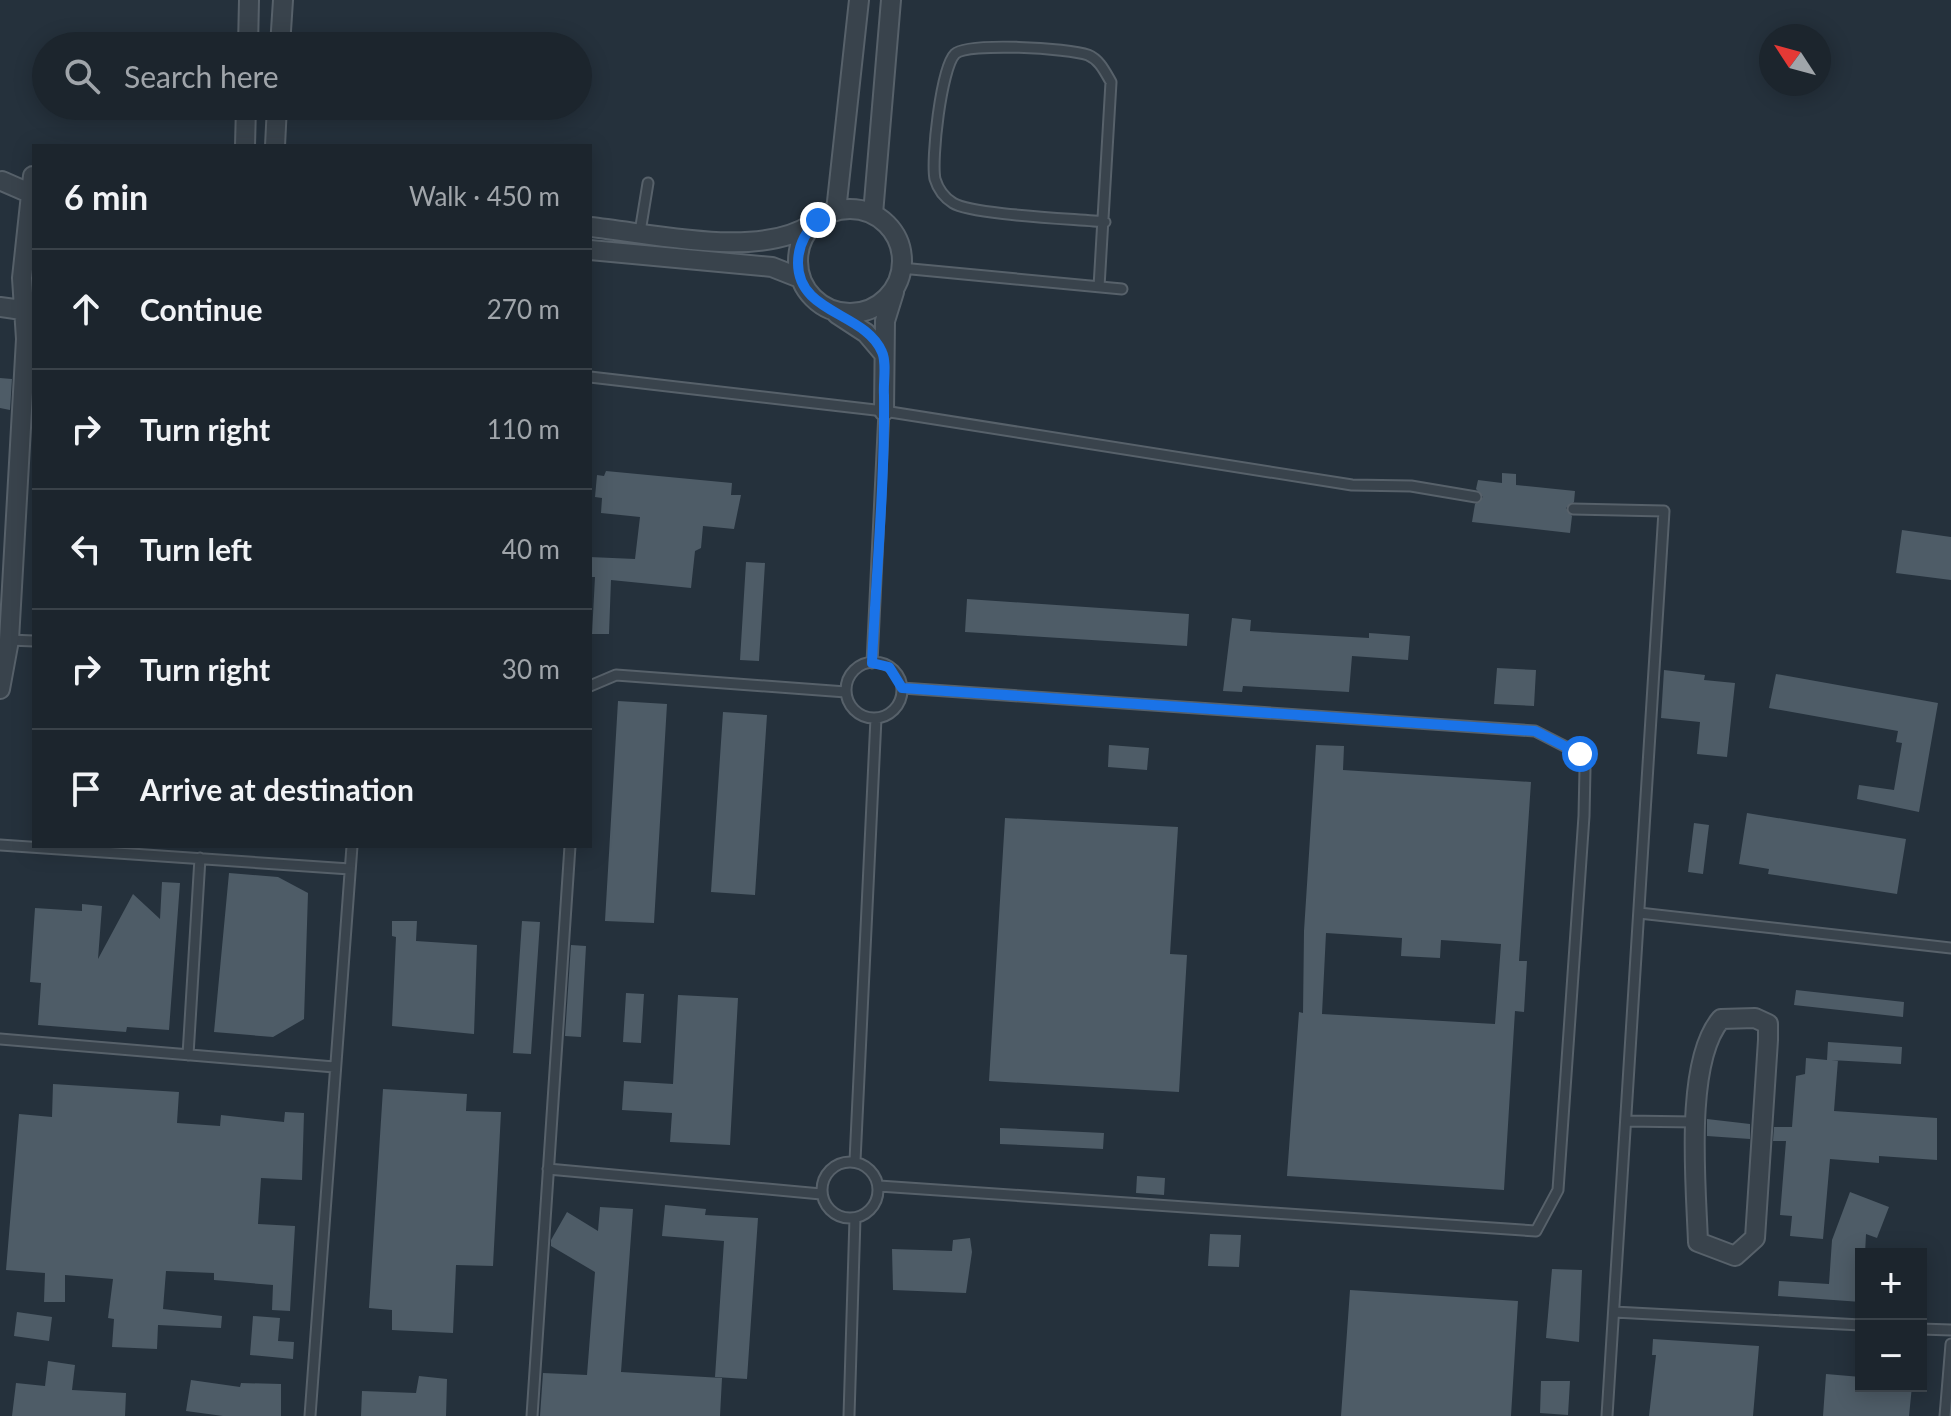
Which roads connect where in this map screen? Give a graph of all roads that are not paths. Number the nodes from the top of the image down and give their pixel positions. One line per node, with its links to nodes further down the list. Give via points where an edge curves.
1 (249, 0): 5 (street)
2 (283, 0): 6 (street)
3 (861, 0): 4 (street); 14 (street)
4 (890, 0): 16 (street)
5 (248, 32)
6 (281, 32)
7 (246, 120): 9 (street)
8 (276, 120): 10 (street)
9 (245, 144)
10 (275, 144)
11 (1, 181): 13 (street)
12 (648, 183): 20 (lane)
13 (32, 185)
14 (836, 211): 16 (street); 17 (street)
15 (32, 213): 28 (street)
16 (873, 214): 22 (street, via 894,232 901,249)
17 (818, 220): 20 (street, via 790,236 745,242); 23 (street, via 799,250)
18 (1105, 222): 18 (lane, via 1111,82 1099,62 1076,53 973,47 954,55 942,77 935,177 946,198 967,208); 24 (lane)
19 (592, 227): 20 (street)
20 (640, 232)
21 (592, 250): 23 (street, via 772,267)
22 (899, 277): 24 (lane); 27 (street, via 884,301 868,310); 29 (street, via 885,321)
23 (800, 278): 27 (street, via 815,301)
24 (1099, 287): 25 (lane)
25 (1122, 289)
26 (0, 307): 28 (street)
27 (831, 310): 29 (street, via 866,333)
28 (28, 325): 34 (street)
29 (883, 353): 31 (street)
30 (592, 377): 31 (lane)
31 (884, 411): 32 (lane, via 1352,485 1411,486); 36 (lane)
32 (1476, 497)
33 (1573, 509): 49 (lane, via 1664,511)
34 (9, 640): 35 (lane); 39 (street)
35 (32, 641)
36 (872, 663): 38 (lane, via 889,667); 40 (lane, via 856,669)
37 (592, 685): 40 (lane, via 616,675)
38 (902, 688): 41 (lane, via 892,712); 58 (lane, via 1535,731 1580,754 1585,769 1584,816 1558,1190 1536,1231)
39 (0, 689)
40 (846, 692): 41 (lane, via 853,708)
41 (876, 718): 56 (lane)
42 (0, 845): 43 (lane)
43 (32, 847)
44 (46, 848): 47 (lane)
45 (352, 848): 48 (lane)
46 (570, 848): 57 (lane)
47 (200, 858): 48 (lane); 52 (lane)
48 (350, 869): 53 (lane)
49 (1639, 913): 50 (lane); 54 (lane)
50 (1951, 948)
51 (0, 1039): 52 (lane)
52 (188, 1055): 53 (lane)
53 (334, 1067): 66 (lane)
54 (1626, 1121): 55 (lane); 61 (lane)
55 (1695, 1122): 55 (street, via 1698,1242 1735,1256 1755,1238 1768,1024 1755,1018 1721,1019 1707,1035)
56 (855, 1161): 58 (lane, via 871,1170); 59 (lane, via 837,1164 824,1176)
57 (548, 1169): 59 (lane); 67 (lane)
58 (879, 1186): 60 (lane, via 876,1204)
59 (821, 1194): 60 (lane, via 829,1210)
60 (855, 1218): 68 (lane)
61 (1614, 1312): 62 (lane); 69 (lane)
62 (1855, 1325)
63 (1927, 1329): 64 (lane)
64 (1951, 1330)
65 (1951, 1344): 70 (lane)
66 (310, 1416)
67 (532, 1416)
68 (849, 1416)
69 (1607, 1416)
70 (1945, 1416)

